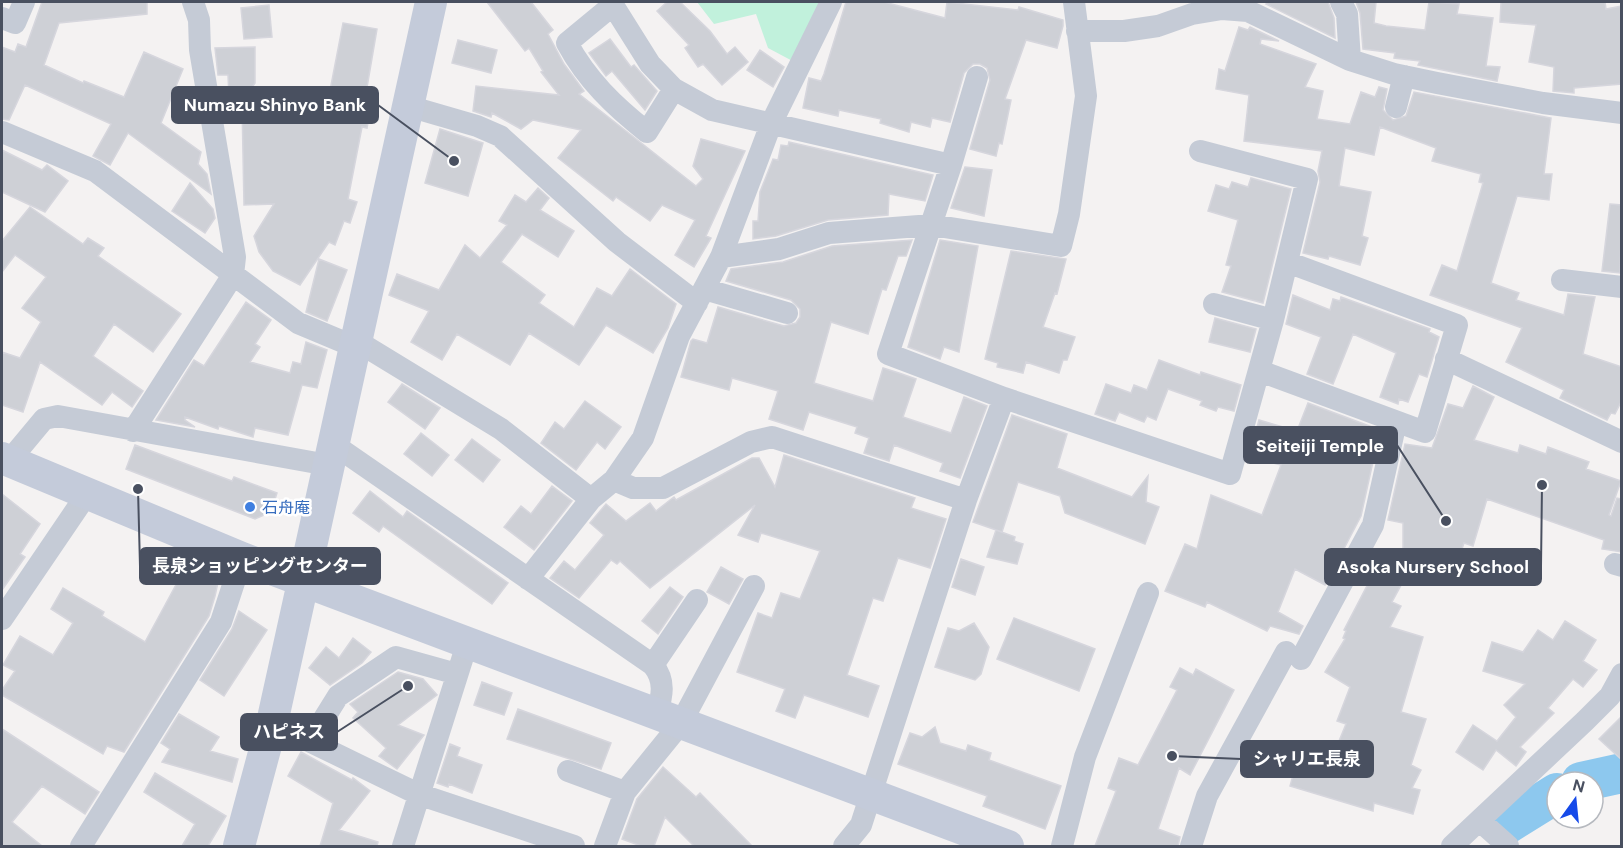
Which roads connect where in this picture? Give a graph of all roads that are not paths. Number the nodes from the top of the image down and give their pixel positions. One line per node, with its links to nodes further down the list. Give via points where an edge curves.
1 (24, 2): 8 (street, via 15,23)
2 (193, 2): 24 (street, via 235,257)
3 (430, 2): 14 (street)
4 (831, 2): 17 (street)
5 (1074, 2): 9 (street)
6 (1341, 2): 10 (street, via 1347,14)
7 (612, 3): 13 (street, via 650,64); 13 (street, via 567,43 582,71 614,106 647,132)
8 (2, 18)
9 (1077, 31): 10 (street, via 1124,31 1221,9 1248,11); 21 (street, via 1086,96 1061,246)
10 (1350, 60): 11 (street)
11 (1404, 76): 15 (street); 16 (street, via 1543,103)
12 (977, 77): 20 (street)
13 (674, 89): 17 (street, via 712,110)
14 (408, 106): 27 (street, via 500,136 617,242); 31 (street)
15 (1396, 107)
16 (1622, 113)
17 (771, 124): 20 (street); 22 (street)
18 (2, 132): 24 (street, via 95,171)
19 (1200, 151): 23 (street, via 1306,179)
20 (951, 165): 21 (street)
21 (932, 225): 22 (street, via 829,233 779,249); 34 (street, via 888,354)
22 (721, 257): 27 (street)
23 (1287, 262): 30 (street); 32 (street, via 1456,325)
24 (233, 275): 31 (street, via 298,323); 36 (street)
25 (1562, 280): 26 (street)
26 (1622, 287)
27 (700, 296): 29 (street); 40 (street, via 679,336 643,438)
28 (1214, 304): 30 (street)
29 (787, 313)
30 (1273, 320): 33 (street)
31 (354, 343): 38 (street); 42 (street, via 501,429)
32 (1446, 359): 35 (street, via 1425,432); 37 (street)
33 (1260, 371): 34 (street, via 1230,474); 35 (street)
34 (1004, 398): 43 (street)
35 (1396, 422): 71 (street, via 1373,525 1207,796)
36 (133, 431): 38 (street); 39 (street, via 58,417 44,419)
37 (1622, 442)
38 (330, 455): 45 (street); 46 (street)
39 (5, 460): 41 (street)
40 (614, 480): 42 (street); 43 (street, via 633,488 663,488 751,442 772,437)
41 (87, 494): 44 (street); 50 (street)
42 (591, 499): 45 (street)
43 (966, 500): 61 (street)
44 (242, 558): 46 (street); 63 (street, via 221,622)
45 (528, 579): 52 (street)
46 (302, 580): 51 (street); 56 (street)
47 (754, 586): 55 (street)
48 (1148, 593): 70 (street, via 1085,757)
49 (697, 600): 52 (street)
50 (2, 619)
51 (466, 644): 53 (street); 55 (street)
52 (652, 665): 55 (street, via 659,672)
53 (457, 674): 57 (street, via 396,657 338,696); 60 (street)
54 (1622, 674): 62 (street, via 1610,696 1586,721)
55 (669, 719): 59 (street); 61 (street)
56 (272, 723): 57 (street); 64 (street)
57 (310, 741): 60 (street)
58 (568, 771): 59 (street)
59 (625, 792): 67 (street)
60 (418, 794): 65 (street); 66 (street)
61 (871, 794): 68 (street, via 861,825); 69 (street)
62 (1480, 820): 72 (street); 73 (street)
63 (81, 846)
64 (239, 846)
65 (403, 846)
66 (574, 846)
67 (605, 846)
68 (844, 846)
69 (1008, 846)
70 (1062, 846)
71 (1191, 846)
72 (1452, 846)
73 (1508, 846)

